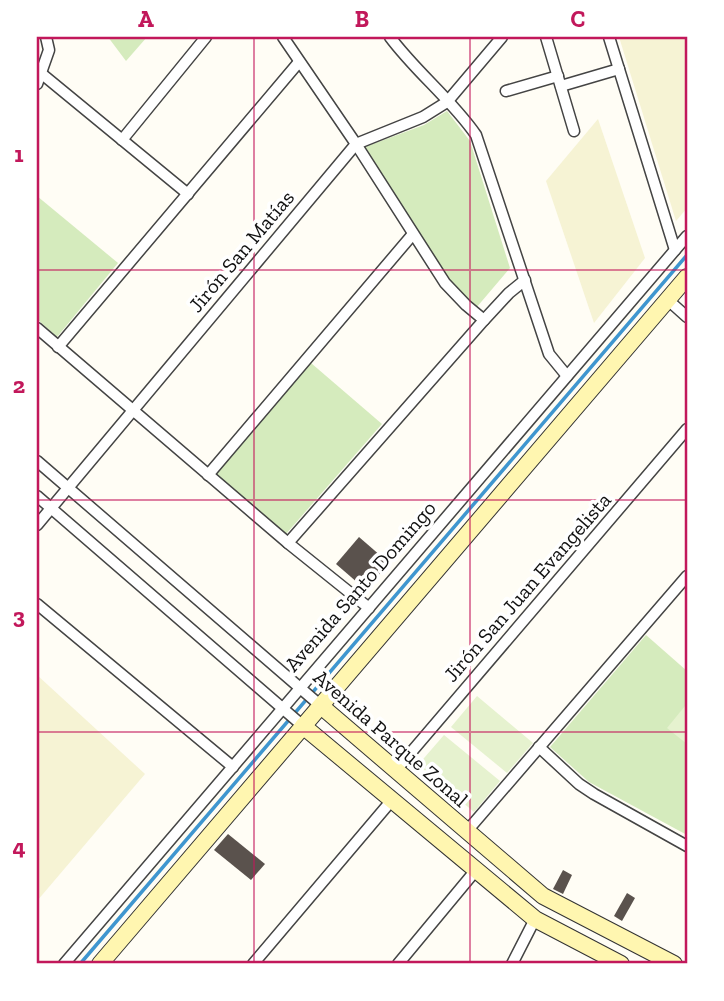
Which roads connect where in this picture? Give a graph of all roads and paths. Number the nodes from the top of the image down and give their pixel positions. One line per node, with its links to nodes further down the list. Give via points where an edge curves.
1 (46, 37): 10 (street, via 49,50)
2 (206, 37): 15 (street)
3 (283, 37): 8 (street)
4 (390, 37): 13 (street)
5 (502, 37): 13 (street, Jirón San Matías)
6 (546, 37): 11 (street)
7 (609, 37): 9 (street)
8 (299, 62): 16 (street); 17 (street)
9 (619, 69): 11 (street); 20 (street)
10 (39, 79): 15 (street)
11 (559, 81): 12 (street); 14 (street)
12 (506, 91)
13 (447, 102): 16 (street, Jirón San Matías, via 423,117); 22 (street, via 469,125 482,148)
14 (574, 131)
15 (122, 140): 17 (street)
16 (356, 144): 18 (street); 29 (street, Jirón San Matías)
17 (188, 194): 27 (street)
18 (412, 234): 25 (street, via 454,294); 32 (street)
19 (687, 236): 20 (street, Avenida Santo Domingo)
20 (675, 250): 28 (street, Avenida Santo Domingo)
21 (687, 277): 23 (main road)
22 (525, 280): 25 (street); 28 (street, via 549,354)
23 (667, 300): 24 (street); 44 (main road)
24 (687, 317)
25 (484, 320): 37 (street)
26 (37, 328): 27 (street)
27 (58, 347): 29 (street)
28 (567, 376): 42 (street, Avenida Santo Domingo)
29 (132, 410): 32 (street); 33 (street, Jirón San Matías)
30 (687, 429): 49 (street, Jirón San Juan Evangelista)
31 (37, 461): 33 (street, Avenida Parque Zonal)
32 (208, 475): 37 (street)
33 (67, 487): 35 (street, Jirón San Matías); 43 (street, Avenida Parque Zonal)
34 (37, 496): 35 (street)
35 (50, 508): 36 (street, Jirón San Matías); 45 (street)
36 (37, 525)
37 (289, 543): 42 (street)
38 (687, 576): 39 (street)
39 (677, 587): 40 (street); 47 (street)
40 (687, 596)
41 (37, 604): 48 (street)
42 (369, 608): 43 (street, Avenida Santo Domingo)
43 (300, 688): 44 (street, Avenida Parque Zonal); 45 (street, Avenida Santo Domingo)
44 (321, 706): 46 (main road); 49 (main road, Avenida Parque Zonal)
45 (283, 709): 46 (street); 48 (street, Avenida Santo Domingo)
46 (303, 726): 50 (main road); 57 (main road)
47 (539, 747): 51 (street); 52 (street, via 579,784)
48 (233, 767): 56 (street, Avenida Santo Domingo)
49 (396, 770): 51 (main road, Avenida Parque Zonal)
50 (392, 800): 53 (main road); 58 (street)
51 (467, 831): 61 (main road, Avenida Parque Zonal, via 544,896)
52 (687, 846)
53 (476, 870): 54 (main road); 55 (street)
54 (535, 919): 59 (street); 60 (main road)
55 (401, 963)
56 (64, 964)
57 (100, 964)
58 (253, 964)
59 (512, 964)
60 (621, 964)
61 (674, 964)

